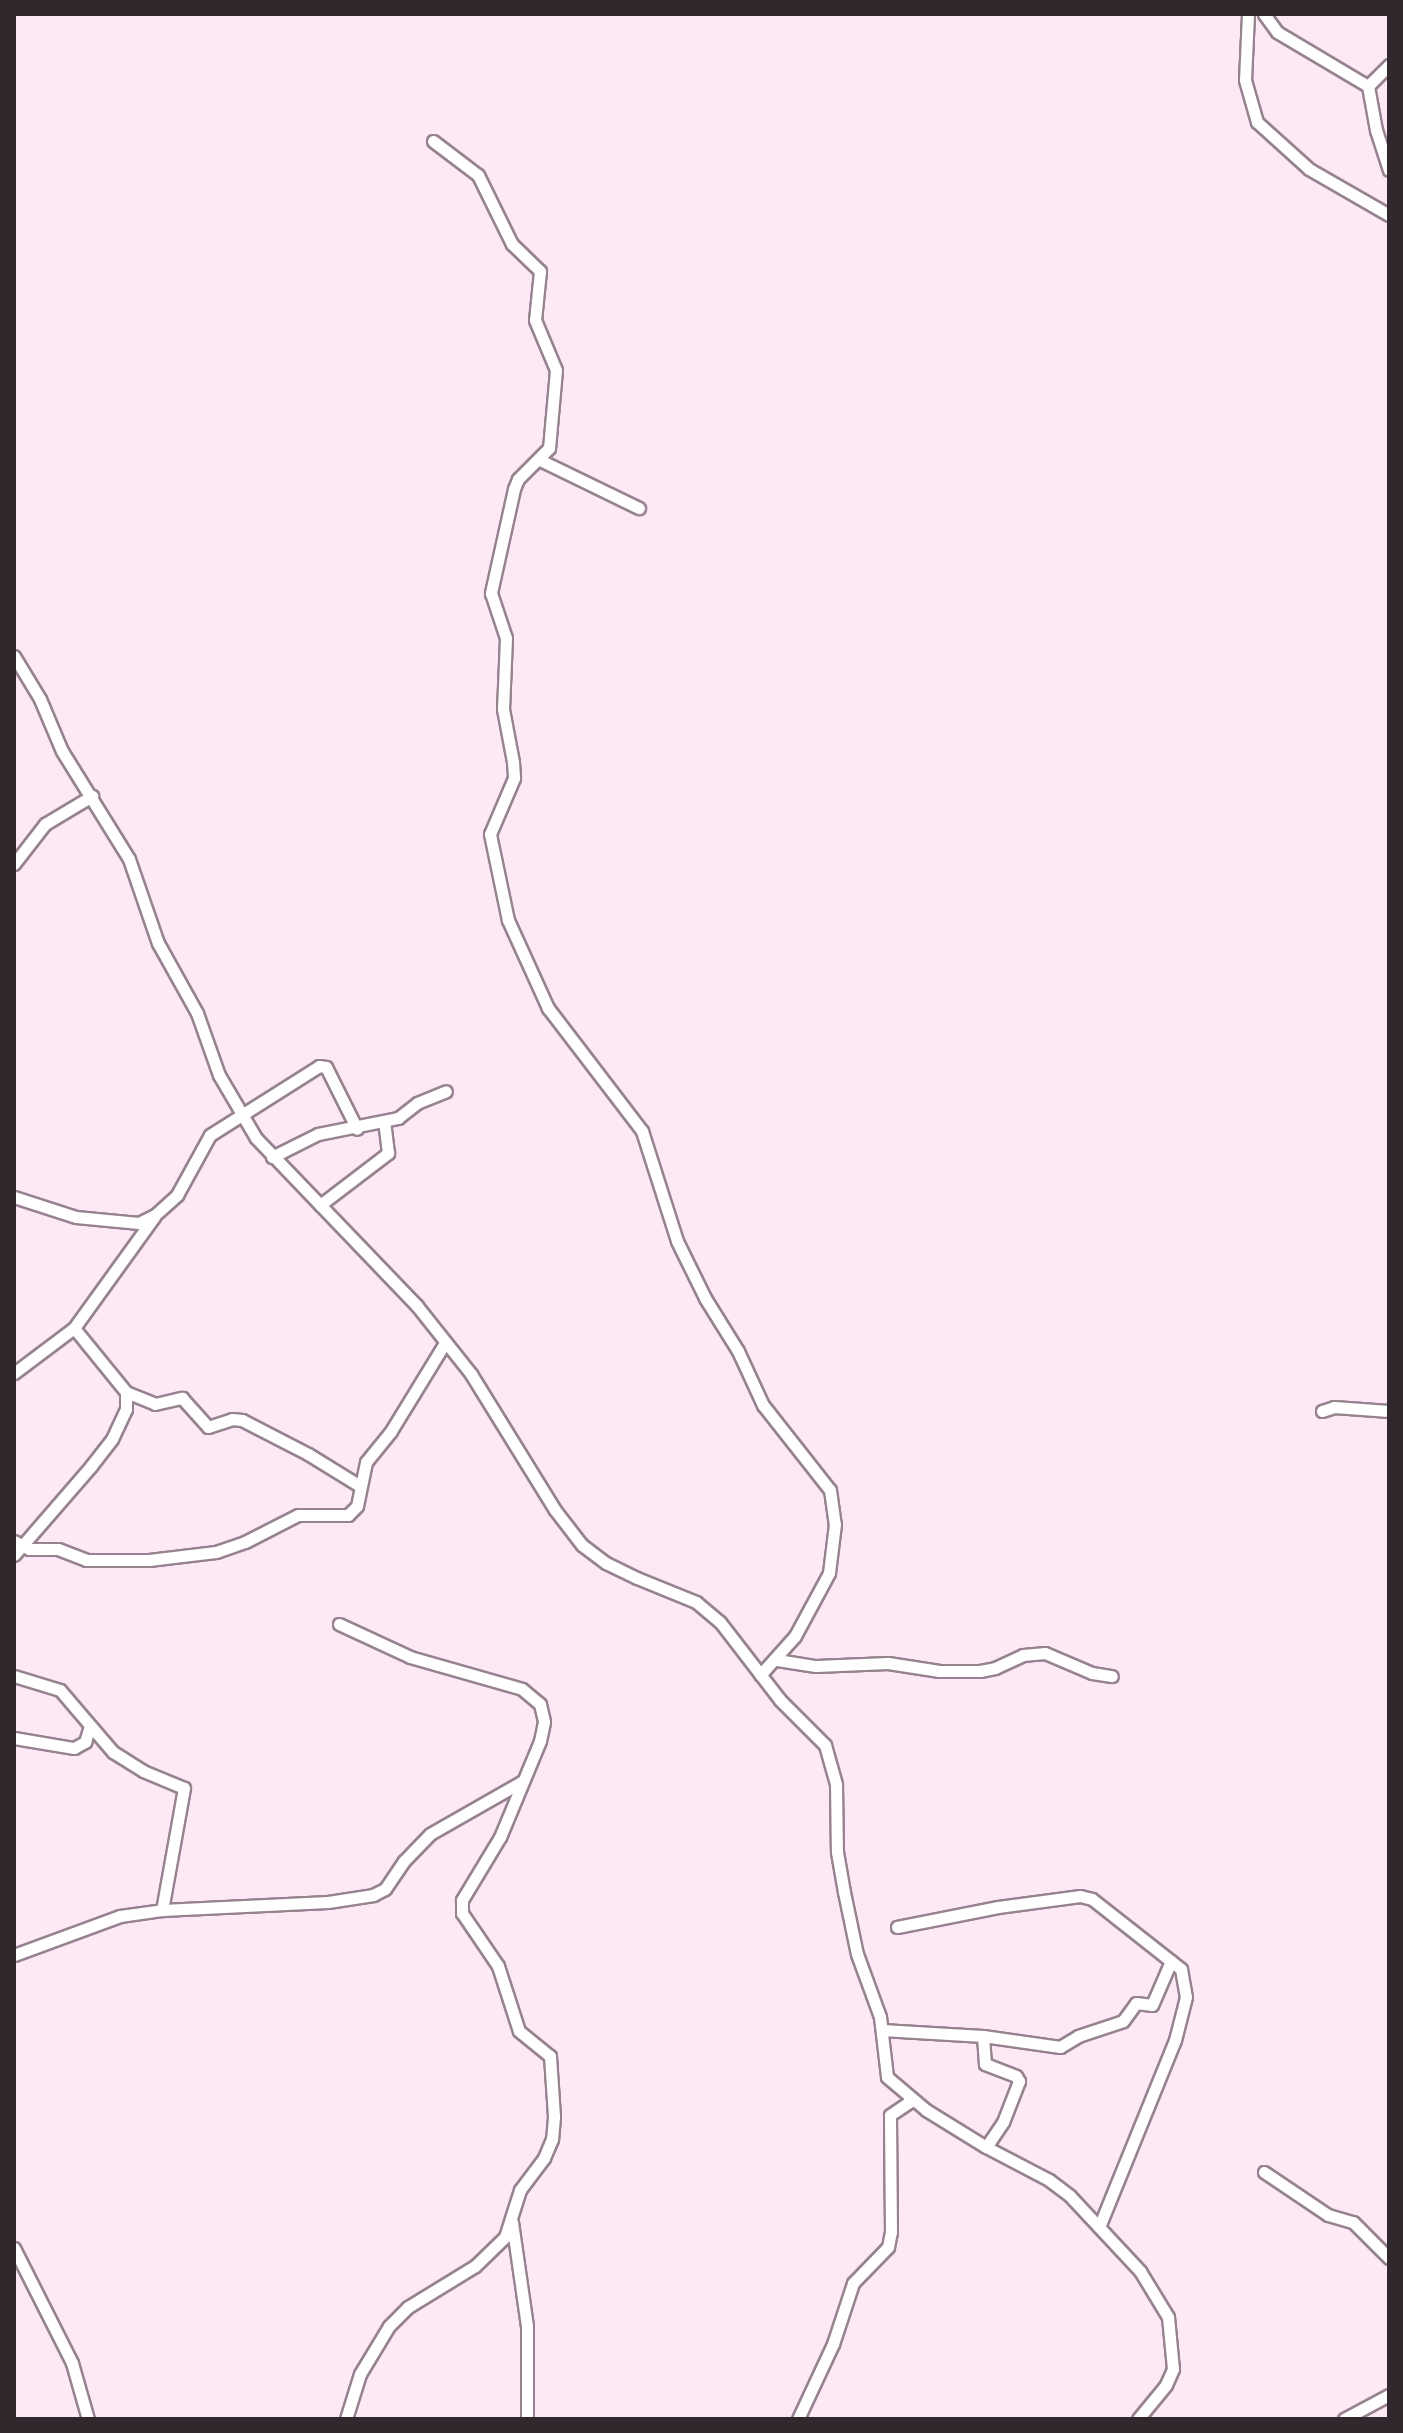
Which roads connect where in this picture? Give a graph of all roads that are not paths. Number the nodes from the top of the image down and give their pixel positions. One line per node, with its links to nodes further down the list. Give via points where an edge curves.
1 (1248, 14): 7 (street, via 1245,80 1257,122 1309,169)
2 (1264, 14): 4 (street, via 1277,32)
3 (1389, 65): 4 (street)
4 (1368, 86): 6 (street)
5 (433, 141): 8 (street, via 478,175 512,244 540,271 535,320 557,377 549,448)
6 (1389, 170)
7 (1389, 215)
8 (540, 460): 9 (street); 30 (street, via 514,489 491,593 506,638 503,709 514,778 493,821 492,848 508,920 548,1008 635,1118 677,1241 700,1288 763,1405 830,1490 835,1524 829,1573)
9 (639, 508)
10 (14, 656): 11 (street, via 62,751)
11 (92, 796): 12 (street, via 45,824); 14 (street, via 129,859 158,943 197,1013)
12 (14, 864)
13 (446, 1091): 15 (street)
14 (240, 1115): 16 (street, via 322,1066); 17 (street); 20 (street, via 210,1135 177,1195)
15 (384, 1122): 16 (street); 19 (street, via 388,1153)
16 (357, 1129): 17 (street, via 318,1134)
17 (272, 1157): 19 (street)
18 (14, 1197): 20 (street, via 76,1217 124,1224)
19 (320, 1205): 22 (street, via 417,1306)
20 (155, 1215): 21 (street)
21 (74, 1328): 23 (street); 24 (street)
22 (445, 1343): 27 (street, via 366,1462); 31 (street, via 471,1374 582,1545 606,1563 696,1602 730,1634)
23 (14, 1373)
24 (126, 1392): 27 (street, via 155,1404 182,1398 208,1427 242,1420); 28 (street, via 126,1409 112,1439)
25 (1322, 1411): 26 (street)
26 (1389, 1411)
27 (360, 1486): 28 (street, via 357,1506 348,1515 298,1515 216,1552 104,1562 78,1559 58,1549)
28 (16, 1547)
29 (339, 1624): 36 (street, via 410,1657 522,1689 540,1704 540,1741)
30 (777, 1660): 31 (street); 33 (street, via 980,1671 1045,1653)
31 (760, 1675): 41 (street, via 813,1730 830,1756 844,1892)
32 (14, 1676): 34 (street, via 60,1690)
33 (1112, 1676)
34 (90, 1726): 35 (street, via 85,1742 74,1748); 37 (street, via 125,1760 184,1788)
35 (14, 1738)
36 (524, 1780): 37 (street, via 430,1834 385,1889 373,1895); 46 (street, via 500,1837 462,1900 466,1921 498,1966 519,2031 546,2049 553,2071 552,2139 520,2190)
37 (162, 1910): 39 (street, via 120,1916)
38 (897, 1927): 40 (street, via 1080,1896 1092,1899)
39 (14, 1955)
40 (1171, 1961): 42 (street, via 1152,2005 1136,2003 1112,2027 1060,2047); 47 (street, via 1186,1981 1184,2010)
41 (882, 2030): 42 (street); 43 (street, via 887,2077)
42 (983, 2036): 44 (street, via 985,2064 1019,2081 1003,2122)
43 (909, 2097): 44 (street); 54 (street, via 890,2115 888,2247 853,2283 833,2344)
44 (986, 2147): 47 (street, via 1049,2180)
45 (1264, 2172): 49 (street, via 1328,2215 1353,2222)
46 (512, 2222): 52 (street, via 485,2258 408,2307 389,2326 360,2374); 53 (street, via 527,2326)
47 (1099, 2227): 55 (street, via 1140,2271 1168,2317 1173,2369)
48 (14, 2248): 51 (street, via 72,2363)
49 (1389, 2258)
50 (1389, 2395): 56 (street)
51 (88, 2419)
52 (346, 2419)
53 (527, 2419)
54 (798, 2419)
55 (1138, 2419)
56 (1344, 2419)

